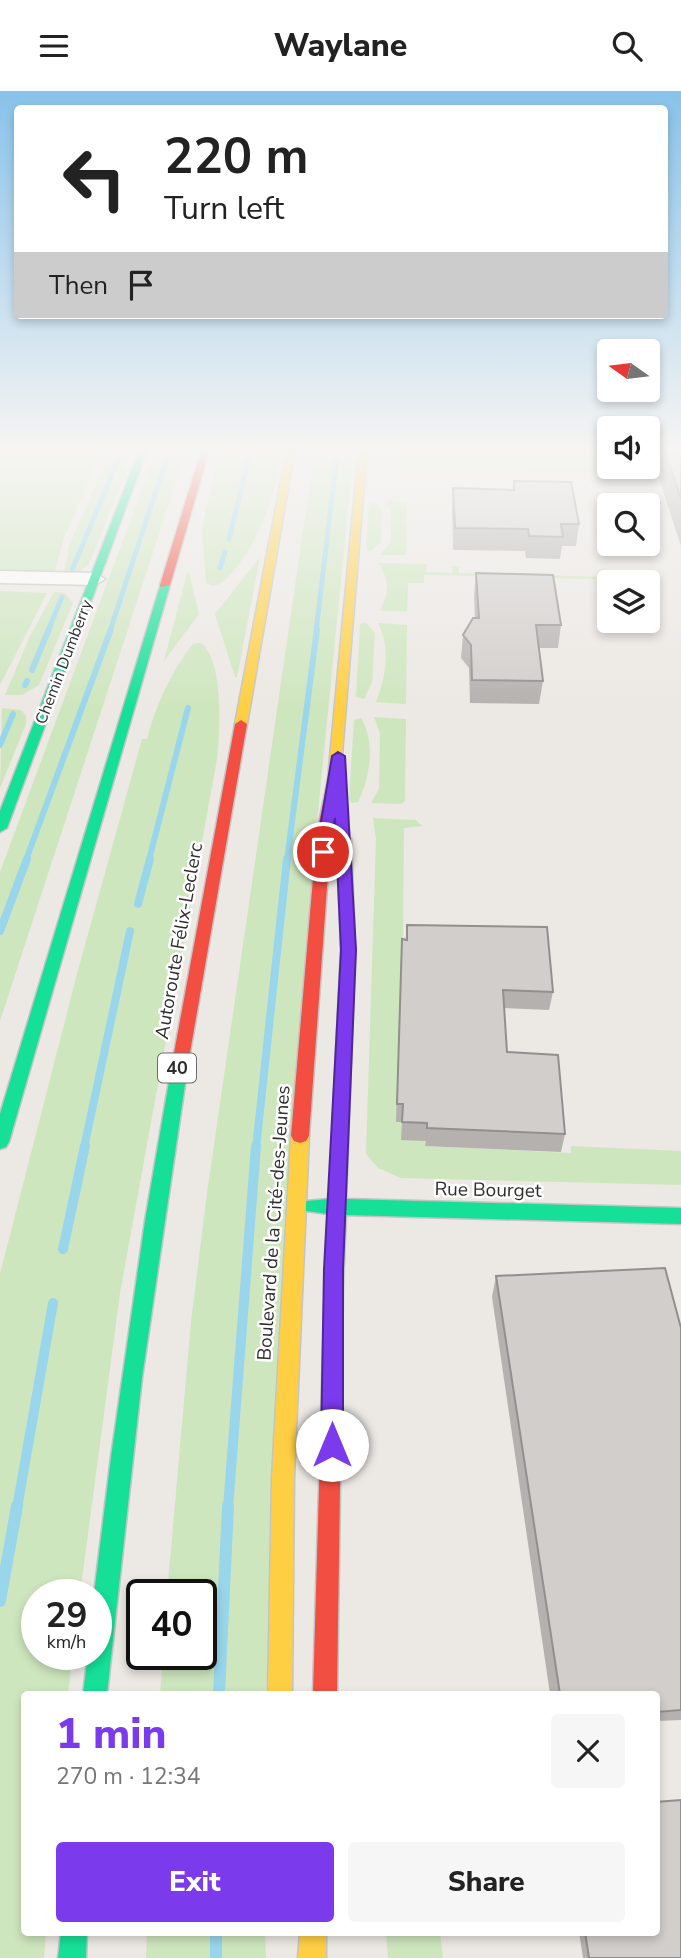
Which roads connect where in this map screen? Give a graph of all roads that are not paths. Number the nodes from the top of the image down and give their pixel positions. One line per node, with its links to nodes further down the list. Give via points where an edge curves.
1 (111, 535): 6 (main road, Chemin Dumberry)
2 (180, 535): 10 (main road)
3 (275, 535): 14 (main road, Autoroute Félix-Leclerc / 40, via 160,1171)
4 (356, 535): 8 (main road, Boulevard de la Cité-des-Jeunes)
5 (0, 577): 6 (street)
6 (94, 584): 7 (street); 9 (main road, Chemin Dumberry)
7 (0, 587)
8 (338, 756): 11 (main road, Boulevard de la Cité-des-Jeunes, via 324,832); 12 (main road, Boulevard de la Cité-des-Jeunes, via 348,950)
9 (0, 828)
10 (0, 1142)
11 (294, 1206): 12 (main road, Rue Bourget); 15 (main road, Boulevard de la Cité-des-Jeunes, via 282,1478)
12 (336, 1207): 13 (main road, Rue Bourget); 16 (main road, Boulevard de la Cité-des-Jeunes)
13 (681, 1216)
14 (95, 1691)
15 (280, 1691)
16 (325, 1691)
17 (74, 1936): 19 (main road)
18 (313, 1936): 20 (main road)
19 (72, 1958)
20 (312, 1958)

